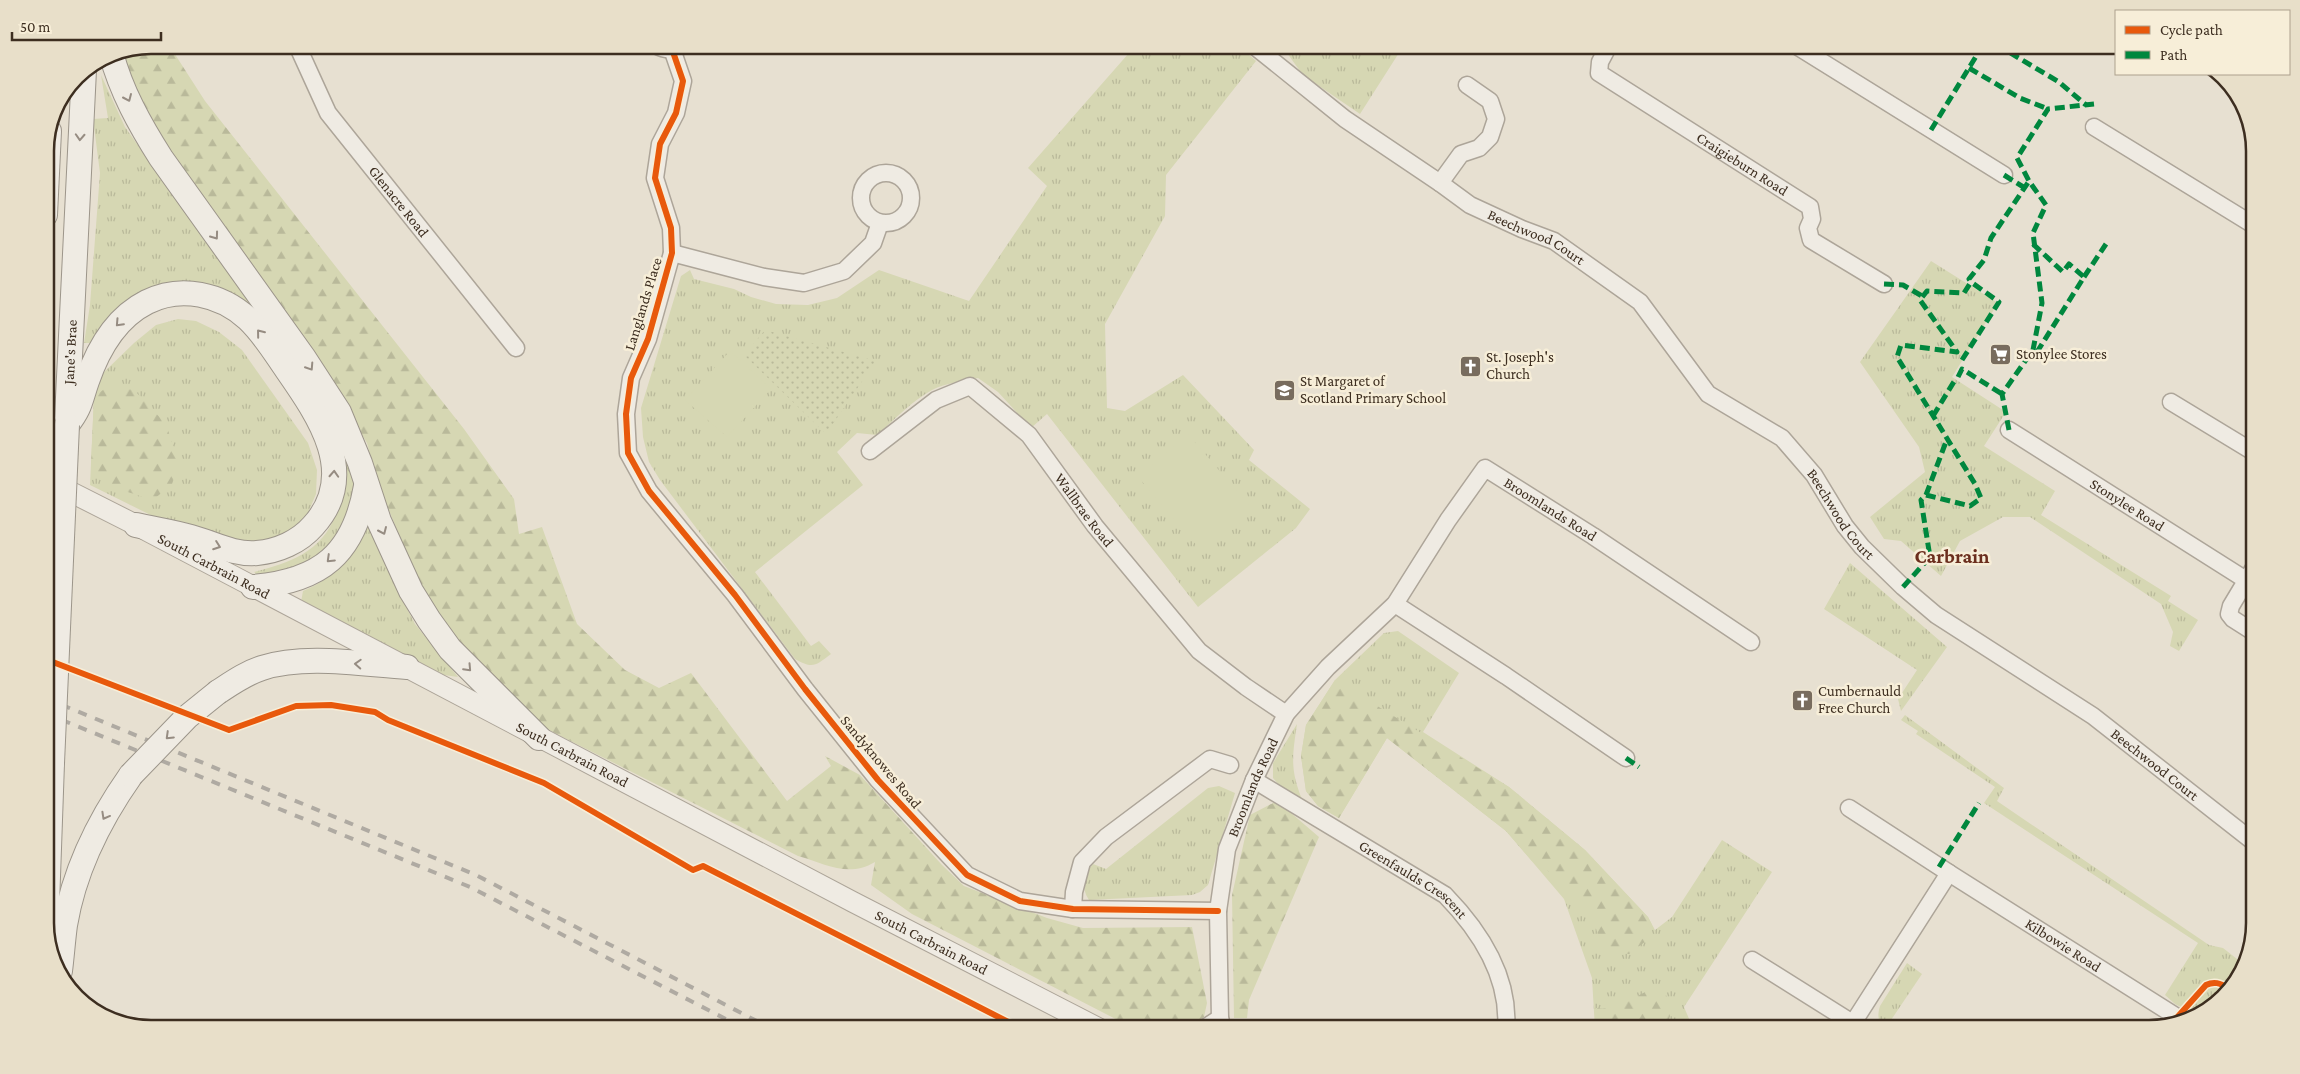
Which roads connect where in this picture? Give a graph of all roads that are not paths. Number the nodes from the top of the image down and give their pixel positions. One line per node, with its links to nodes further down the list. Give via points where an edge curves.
1 (301, 54): 16 (street, Glenacre Road, via 328,113)
2 (679, 54): 14 (street, Langlands Place, via 683,81 676,113 660,144 655,178 671,228)
3 (1268, 54): 11 (street, Beechwood Court, via 1345,119)
4 (1604, 54): 15 (street, Craigieburn Road, via 1599,73 1810,207 1812,219 1808,228 1811,240)
5 (1808, 54): 10 (street)
6 (114, 61): 24 (main road, one-way to 24, via 142,129 339,412)
7 (83, 82): 18 (main road, Jane's Brae, one-way to 18)
8 (1467, 84): 11 (street, via 1490,101 1496,119 1490,137 1479,148 1461,154)
9 (2094, 127): 12 (street)
10 (2004, 176)
11 (1440, 183): 40 (street, Beechwood Court, via 1470,205 1554,240 1640,302 1708,394 1782,438 1814,475 1862,547 1903,587 1936,615 2093,716)
12 (2246, 220)
13 (880, 223): 14 (street, via 873,243 844,271 804,283 764,277)
14 (672, 253): 22 (street, Langlands Place, via 648,339 632,378 626,414)
15 (1884, 284)
16 (516, 348)
17 (2171, 402): 20 (street)
18 (67, 425): 25 (main road, one-way to 18, via 192,537 245,554 275,550 306,534 328,505 334,487 335,467 331,447 307,398 248,320 216,298 182,293 148,301 114,328 101,346 79,409); 34 (main road, Jane's Brae, bridge)
19 (2009, 430): 26 (street, Stonylee Road)
20 (2246, 448)
21 (870, 451): 33 (street, Wallbrae Road, via 936,400 970,386 1029,435 1095,526 1198,652)
22 (628, 453): 42 (street, Sandyknowes Road, via 649,491 805,689 878,780 966,875 1020,901)
23 (54, 484): 25 (street, South Carbrain Road)
24 (366, 486): 28 (main road, one-way to 28, via 362,509 347,541 324,566 290,581); 35 (main road, one-way to 35, via 391,548 429,620 456,656)
25 (136, 525): 28 (street, South Carbrain Road)
26 (2246, 571)
27 (2246, 581): 30 (street, Stonylee Road, via 2229,614)
28 (253, 587): 32 (street, South Carbrain Road)
29 (1395, 604): 31 (street, Broomlands Road, via 1485,468 1600,540); 33 (street, Broomlands Road, via 1328,667); 36 (street)
30 (2246, 627)
31 (1751, 642)
32 (406, 667): 35 (street, South Carbrain Road); 45 (main road, one-way to 45, bridge, via 314,662 279,664 245,675 187,717 131,774 98,828 78,879 65,925)
33 (1286, 714): 38 (street, Broomlands Road)
34 (54, 718)
35 (539, 738): 47 (street, South Carbrain Road)
36 (1626, 758)
37 (1230, 765): 42 (street, via 1210,759 1106,837 1082,862)
38 (1254, 780): 43 (street, Broomlands Road, via 1227,849); 49 (street, Greenfaulds Crescent, via 1445,895 1467,918 1487,948 1500,976)
39 (1849, 808): 41 (street, Kilbowie Road)
40 (2246, 835)
41 (1949, 873): 46 (street, Kilbowie Road); 51 (street)
42 (1073, 909): 43 (street, Sandyknowes Road)
43 (1218, 911): 48 (street, Broomlands Road)
44 (1752, 960): 50 (street)
45 (61, 961)
46 (2177, 1017)
47 (1083, 1020)
48 (1221, 1020)
49 (1507, 1020)
50 (1847, 1020)
51 (1861, 1020)

